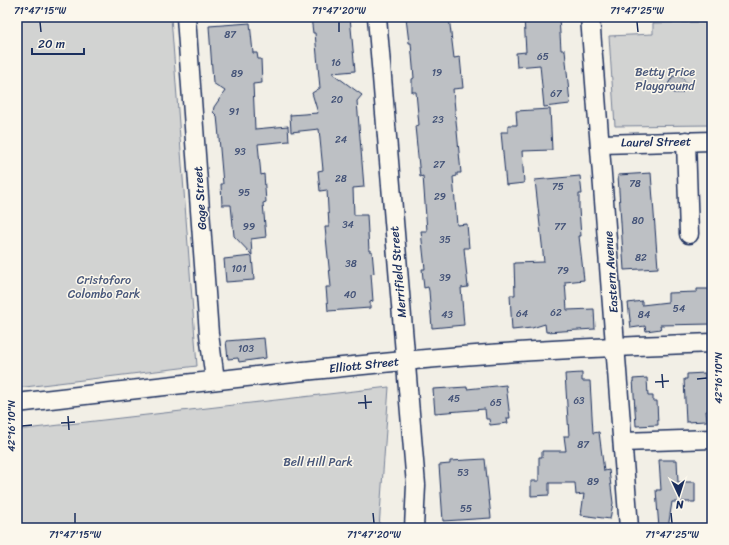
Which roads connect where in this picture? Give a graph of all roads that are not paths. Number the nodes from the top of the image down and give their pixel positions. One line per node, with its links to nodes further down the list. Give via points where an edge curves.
1 (186, 17): 11 (street, Gage Street, via 209,334)
2 (377, 17): 10 (street, Merrifield Street)
3 (590, 17): 6 (street, Eastern Avenue)
4 (712, 141): 5 (street, Laurel Street)
5 (686, 142): 6 (street, Laurel Street); 7 (street)
6 (601, 144): 9 (street, Eastern Avenue)
7 (689, 234)
8 (712, 343): 9 (street, Elliott Street)
9 (616, 347): 10 (street, Elliott Street); 14 (street, Eastern Avenue)
10 (405, 361): 11 (street, Elliott Street); 15 (street, Merrifield Street, via 416,485)
11 (215, 380): 12 (street, Elliott Street)
12 (17, 403)
13 (712, 439): 14 (street)
14 (623, 442): 16 (street, Eastern Avenue)
15 (414, 528)
16 (629, 528)

